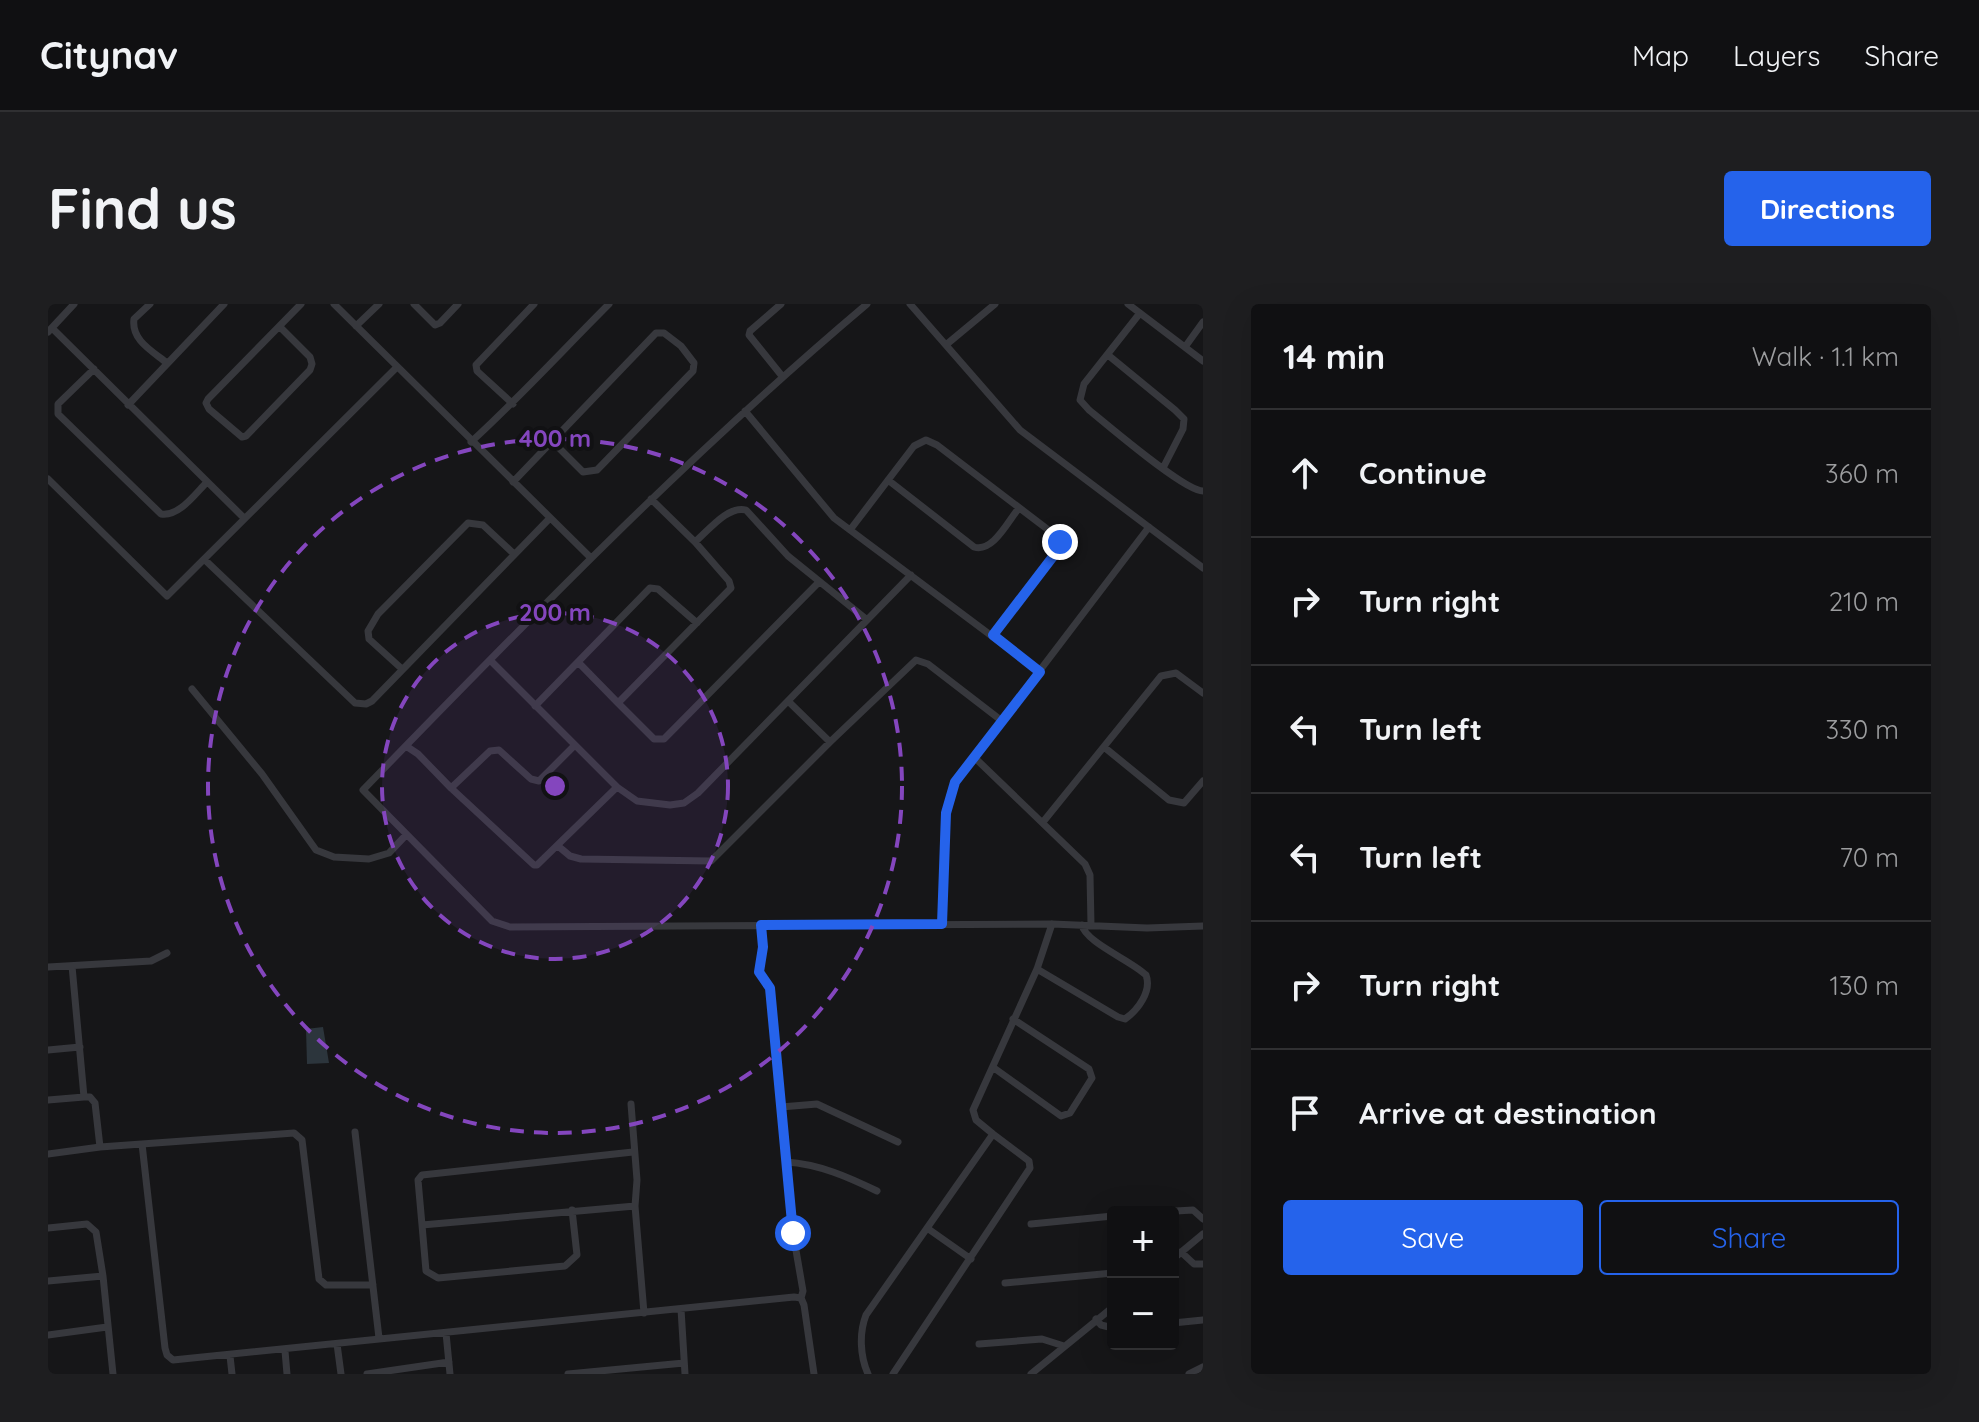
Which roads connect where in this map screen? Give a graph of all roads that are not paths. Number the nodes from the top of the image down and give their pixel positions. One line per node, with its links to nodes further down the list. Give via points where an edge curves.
1 (74, 304): 20 (street)
2 (150, 304): 25 (street, via 134,319 135,334)
3 (224, 304): 25 (street)
4 (301, 304): 19 (street)
5 (334, 304): 18 (street)
6 (379, 304): 18 (street)
7 (414, 304): 8 (street, via 435,325)
8 (458, 304)
9 (534, 304): 29 (street, via 476,365)
10 (609, 304): 29 (street)
11 (781, 304): 28 (street, via 749,335)
12 (867, 304): 28 (street)
13 (910, 304): 21 (street)
14 (1128, 304): 16 (street)
15 (989, 306): 21 (street)
16 (1140, 313): 22 (street); 23 (street)
17 (1203, 322): 22 (street)
18 (356, 326): 26 (street)
19 (280, 327): 19 (street, via 206,403 242,437 310,370 310,357)
20 (50, 330): 27 (street)
21 (947, 344): 44 (street, via 1020,430)
22 (1185, 347): 24 (street)
23 (1108, 355): 34 (street, via 1184,419); 34 (street, via 1084,384 1080,400)
24 (1203, 361)
25 (167, 363): 30 (street)
26 (396, 368): 33 (street); 42 (street)
27 (94, 369): 30 (street); 37 (street, via 58,404 58,414 161,514 177,511)
28 (782, 376): 31 (street)
29 (513, 404): 33 (street)
30 (128, 405): 37 (street)
31 (745, 411): 40 (street); 45 (street, via 823,507)
32 (551, 440): 32 (street, via 656,333 681,346 694,363 693,371 597,470 583,472); 38 (street)
33 (471, 442): 38 (street)
34 (1163, 468): 39 (street, via 1194,491)
35 (48, 479): 49 (street, via 167,596)
36 (888, 480): 41 (street, via 914,446 926,440); 41 (street, via 977,548 988,546); 45 (street)
37 (207, 482): 42 (street)
38 (513, 482): 43 (street)
39 (1203, 491)
40 (651, 499): 46 (street); 48 (street)
41 (1019, 508): 55 (street, via 1055,535 1060,546)
42 (244, 518): 49 (street)
43 (550, 518): 47 (street); 48 (street)
44 (1149, 527): 50 (street); 59 (street)
45 (850, 530): 51 (street)
46 (695, 542): 52 (street, via 741,508); 54 (street, via 731,588)
47 (514, 554): 58 (street); 58 (street, via 483,525 468,523 388,604 368,631 369,639)
48 (591, 558): 56 (street)
49 (205, 560): 58 (street, via 355,703 372,701)
50 (1203, 568)
51 (911, 575): 53 (street); 55 (street)
52 (818, 583): 53 (street); 63 (street, via 664,739 654,739)
53 (866, 619): 62 (street)
54 (697, 623): 57 (street, via 650,588); 63 (street)
55 (993, 635): 59 (street)
56 (491, 661): 64 (street); 68 (street)
57 (578, 662): 63 (street); 64 (street)
58 (402, 669)
59 (1040, 672): 65 (street)
60 (192, 689): 75 (street, via 316,850 369,859 389,853)
61 (1203, 693): 69 (street, via 1176,673 1161,676)
62 (788, 701): 66 (street); 72 (street, via 684,803 643,804)
63 (618, 703)
64 (535, 706): 67 (street)
65 (1002, 721): 66 (street, via 916,660); 70 (street)
66 (830, 742): 76 (street, via 711,861 581,859)
67 (575, 745): 72 (street); 73 (street, via 539,781 494,750)
68 (406, 746): 73 (street); 75 (street, via 363,790)
69 (1104, 747): 71 (street, via 1177,804); 74 (street)
70 (974, 757): 74 (street); 77 (street, via 949,797)
71 (1203, 781)
72 (617, 787): 76 (street)
73 (451, 788): 76 (street, via 534,865)
74 (1043, 822): 80 (street, via 1090,875)
75 (406, 835): 79 (street, via 492,921 510,927)
76 (558, 846)
77 (942, 924): 78 (street); 79 (street)
78 (1052, 924): 80 (street); 85 (street)
79 (761, 925): 93 (street, via 759,972 770,988)
80 (1086, 925): 81 (street); 85 (street, via 1083,931 1092,939 1146,975 1148,991 1132,1014 1118,1017)
81 (1203, 926)
82 (167, 953): 83 (street, via 151,961)
83 (72, 966): 84 (street); 87 (street)
84 (48, 967)
85 (1037, 969): 86 (street)
86 (1013, 1019): 89 (street); 89 (street, via 1089,1069 1092,1078 1070,1113 1061,1116)
87 (80, 1047): 88 (street); 90 (street)
88 (48, 1050)
89 (994, 1068): 95 (street, via 973,1110 976,1120)
90 (84, 1097): 91 (street); 98 (street, via 95,1103)
91 (48, 1100)
92 (631, 1104): 99 (street)
93 (781, 1107): 96 (street, via 817,1104); 101 (street)
94 (355, 1132): 120 (street)
95 (993, 1134): 111 (street); 114 (street, via 1029,1161 1030,1168)
96 (898, 1142)
97 (142, 1144): 98 (street); 120 (street, via 294,1133 302,1140 319,1279 326,1285); 137 (street, via 167,1355 181,1361)
98 (100, 1147): 100 (street)
99 (633, 1152): 103 (street); 109 (street, via 422,1175)
100 (48, 1154)
101 (786, 1162): 102 (street, via 839,1172); 121 (street)
102 (877, 1191)
103 (635, 1206): 104 (street); 124 (street)
104 (572, 1210): 109 (street); 109 (street, via 577,1255 565,1266 438,1278 423,1264)
105 (1179, 1211): 107 (street, via 1193,1210)
106 (1107, 1217): 108 (street)
107 (1203, 1219)
108 (1031, 1224)
109 (422, 1225)
110 (48, 1228): 117 (street, via 92,1227)
111 (927, 1228): 114 (street); 150 (street, via 861,1326)
112 (1203, 1234): 113 (street)
113 (1181, 1252): 115 (street, via 1194,1264)
114 (971, 1259): 151 (street)
115 (1203, 1264)
116 (1107, 1274): 119 (street)
117 (103, 1276): 118 (street); 129 (street)
118 (48, 1281)
119 (1005, 1283)
120 (373, 1285): 132 (street)
121 (801, 1298): 122 (street); 149 (street)
122 (681, 1309): 124 (street); 139 (street)
123 (1107, 1311): 125 (street)
124 (644, 1313): 130 (street)
125 (1096, 1319): 128 (street); 135 (street)
126 (1203, 1320): 127 (street)
127 (1179, 1322)
128 (1107, 1326)
129 (107, 1327): 131 (street); 141 (street)
130 (446, 1333): 132 (street); 138 (street)
131 (48, 1335)
132 (379, 1338): 133 (street)
133 (337, 1344): 136 (street); 144 (street)
134 (979, 1344): 135 (street, via 1042,1339)
135 (1064, 1346): 152 (street)
136 (285, 1351): 137 (street); 143 (street)
137 (230, 1356): 142 (street)
138 (449, 1362): 145 (street); 146 (street)
139 (684, 1363): 147 (street); 148 (street)
140 (1203, 1367): 153 (street)
141 (113, 1374)
142 (232, 1374)
143 (287, 1374)
144 (341, 1374)
145 (367, 1374)
146 (450, 1374)
147 (568, 1374)
148 (685, 1374)
149 (814, 1374)
150 (868, 1374)
151 (893, 1374)
152 (1031, 1374)
153 (1189, 1374)

